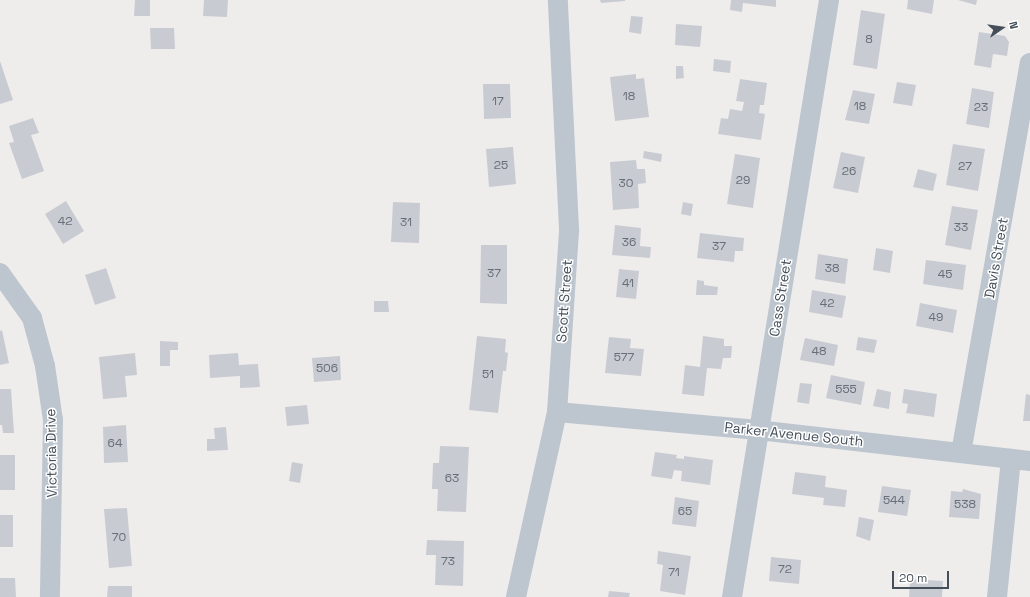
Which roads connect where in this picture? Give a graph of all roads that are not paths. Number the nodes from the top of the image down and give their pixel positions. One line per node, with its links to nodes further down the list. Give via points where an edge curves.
1 (558, 0): 5 (street, Scott Street, via 569,229)
2 (829, 0): 6 (street, Cass Street)
3 (1030, 63): 7 (street, Davis Street)
4 (0, 273): 9 (street, Victoria Drive, via 32,318 46,373 53,420)
5 (557, 412): 6 (street, Parker Avenue South); 10 (street, Scott Street)
6 (758, 430): 7 (street, Parker Avenue South); 11 (street, Cass Street)
7 (961, 453): 8 (street, Parker Avenue South)
8 (1020, 460): 12 (street)
9 (50, 597)
10 (516, 597)
11 (732, 597)
12 (997, 597)

